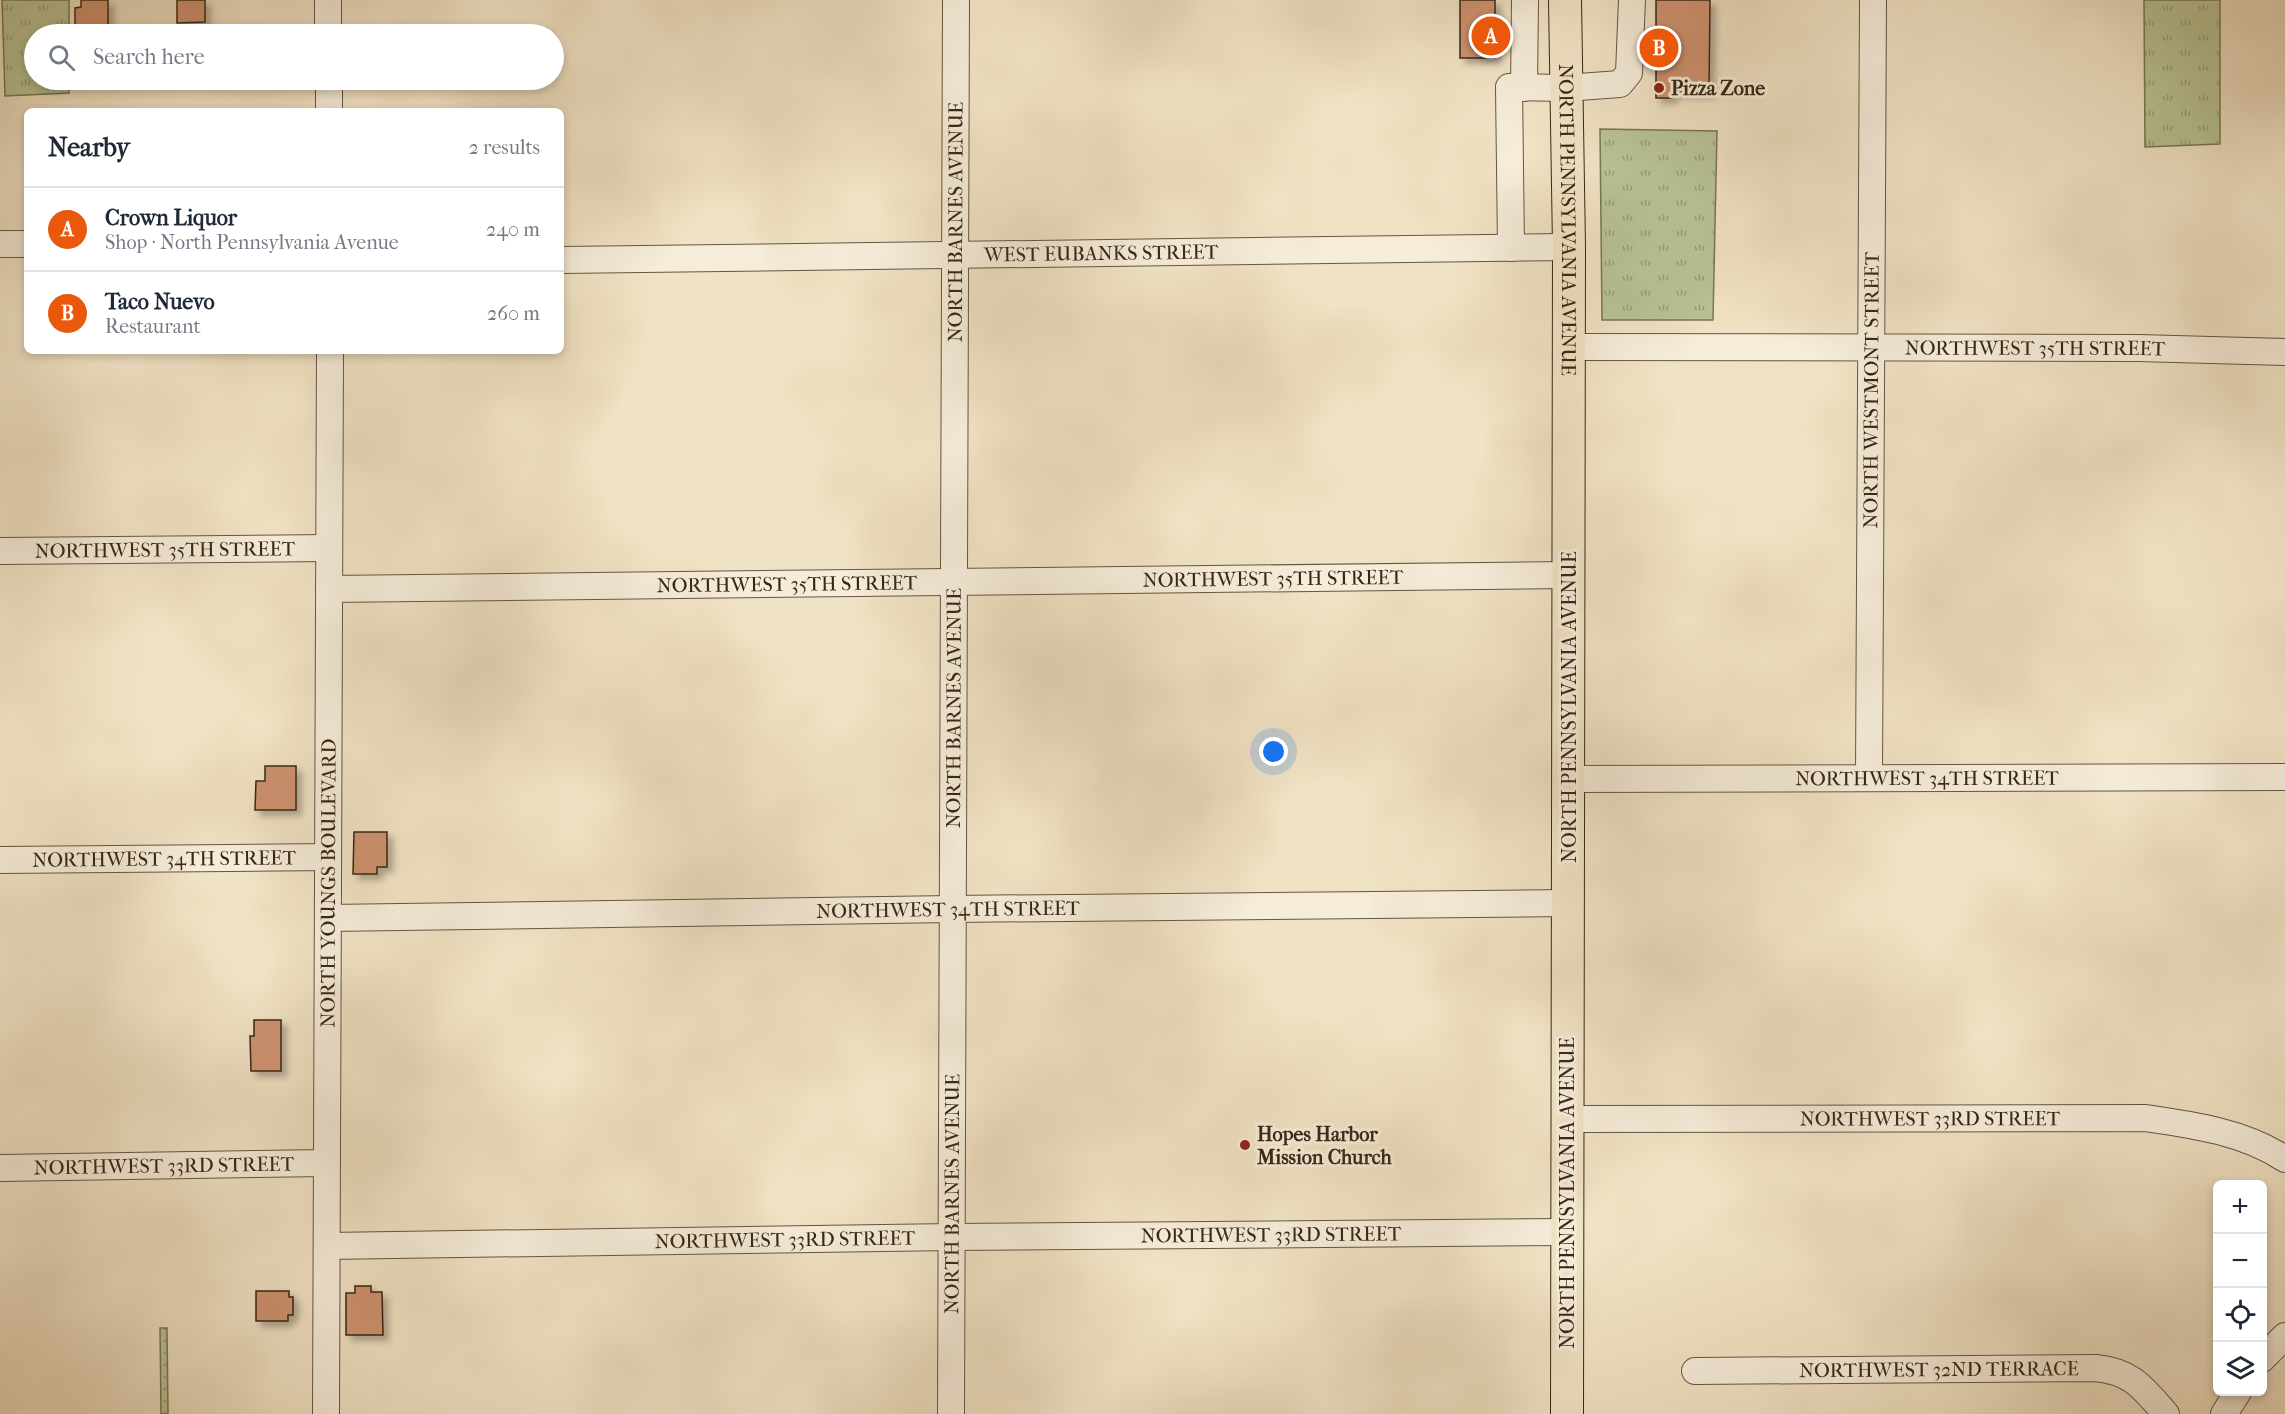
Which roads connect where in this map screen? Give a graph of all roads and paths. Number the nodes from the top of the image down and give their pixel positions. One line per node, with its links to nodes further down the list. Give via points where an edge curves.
1 (328, 0): 7 (street)
2 (956, 0): 16 (street, NORTH BARNES AVENUE)
3 (1525, 0): 8 (street)
4 (1565, 0): 9 (main road, NORTH PENNSYLVANIA AVENUE)
5 (1632, 0): 9 (street, via 1629,73 1620,84)
6 (1873, 0): 19 (street, NORTH WESTMONT STREET)
7 (328, 24)
8 (1524, 88): 9 (street); 15 (street, via 1509,87)
9 (1566, 88): 14 (main road, NORTH PENNSYLVANIA AVENUE)
10 (329, 90): 11 (street)
11 (329, 108)
12 (0, 244): 13 (street)
13 (24, 244)
14 (1569, 247): 15 (street, WEST EUBANKS STREET); 18 (main road, NORTH PENNSYLVANIA AVENUE)
15 (1511, 248): 16 (street, WEST EUBANKS STREET)
16 (955, 256): 17 (street, WEST EUBANKS STREET); 25 (street, NORTH BARNES AVENUE)
17 (564, 260)
18 (1569, 347): 19 (street, NORTHWEST 35TH STREET); 24 (main road, NORTH PENNSYLVANIA AVENUE)
19 (1871, 347): 20 (street, NORTHWEST 35TH STREET); 28 (street, NORTH WESTMONT STREET)
20 (2285, 352)
21 (330, 354): 22 (street, NORTH YOUNGS BOULEVARD)
22 (329, 548): 23 (street, NORTHWEST 35TH STREET); 26 (street, NORTH YOUNGS BOULEVARD)
23 (0, 551)
24 (1569, 575): 25 (street, NORTHWEST 35TH STREET); 29 (main road, NORTH PENNSYLVANIA AVENUE)
25 (954, 581): 26 (street, NORTHWEST 35TH STREET); 33 (street, NORTH BARNES AVENUE)
26 (329, 589): 30 (street, NORTH YOUNGS BOULEVARD)
27 (2285, 777): 28 (street, NORTHWEST 34TH STREET)
28 (1869, 778): 29 (street, NORTHWEST 34TH STREET)
29 (1569, 779): 32 (main road, NORTH PENNSYLVANIA AVENUE)
30 (328, 856): 31 (street, NORTHWEST 34TH STREET); 34 (street, NORTH YOUNGS BOULEVARD)
31 (0, 860)
32 (1568, 903): 33 (street, NORTHWEST 34TH STREET); 35 (main road, NORTH PENNSYLVANIA AVENUE)
33 (953, 909): 34 (street, NORTHWEST 34TH STREET); 40 (street, NORTH BARNES AVENUE)
34 (328, 918): 37 (street, NORTH YOUNGS BOULEVARD)
35 (1567, 1119): 36 (street, NORTHWEST 33RD STREET, via 2146,1118 2208,1128 2250,1141); 39 (main road, NORTH PENNSYLVANIA AVENUE)
36 (2285, 1159)
37 (327, 1163): 38 (street, NORTHWEST 33RD STREET); 41 (street, NORTH YOUNGS BOULEVARD)
38 (0, 1168)
39 (1567, 1232): 40 (street, NORTHWEST 33RD STREET); 48 (main road, NORTH PENNSYLVANIA AVENUE)
40 (952, 1237): 41 (street, NORTHWEST 33RD STREET); 47 (street, NORTH BARNES AVENUE)
41 (327, 1246): 46 (street, NORTH YOUNGS BOULEVARD)
42 (2285, 1336): 43 (street)
43 (2267, 1354)
44 (1695, 1371): 49 (street, NORTHWEST 32ND TERRACE, via 2111,1369 2129,1377)
45 (2235, 1396): 50 (street)
46 (326, 1414)
47 (951, 1414)
48 (1567, 1414)
49 (2166, 1414)
50 (2224, 1414)

